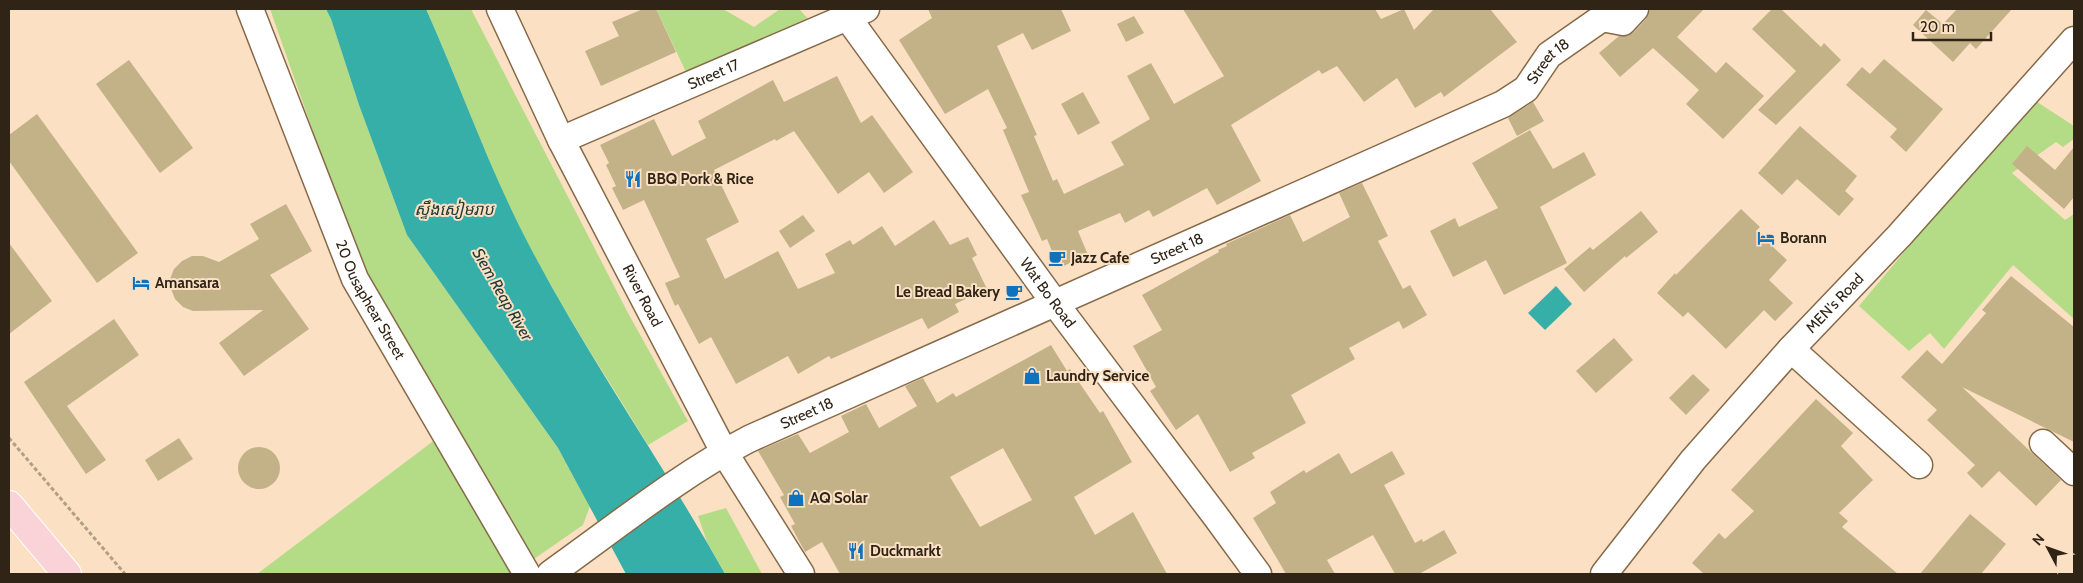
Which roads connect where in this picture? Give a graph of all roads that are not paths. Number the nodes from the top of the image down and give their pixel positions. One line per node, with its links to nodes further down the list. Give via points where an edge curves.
1 (250, 9): 15 (street, 20 Ousaphear Street, via 354,279)
2 (500, 9): 6 (street, River Road)
3 (1635, 9): 7 (street, Street 18, via 1623,22 1602,18 1549,55 1526,89 1503,104)
4 (852, 12): 6 (street, Street 17); 7 (street, Wat Bo Road)
5 (2074, 40): 8 (street, MEN's Road, via 1899,236)
6 (561, 140): 10 (street, River Road)
7 (1054, 302): 10 (street, Street 18); 18 (street, Wat Bo Road)
8 (1791, 350): 11 (street); 19 (street, MEN's Road, via 1692,460)
9 (2043, 443): 12 (street)
10 (724, 452): 16 (street, Street 18); 17 (street, River Road)
11 (1919, 465)
12 (2074, 472)
13 (9, 505): 14 (main road)
14 (67, 574)
15 (527, 574)
16 (550, 574)
17 (801, 574)
18 (1258, 574)
19 (1604, 574)

